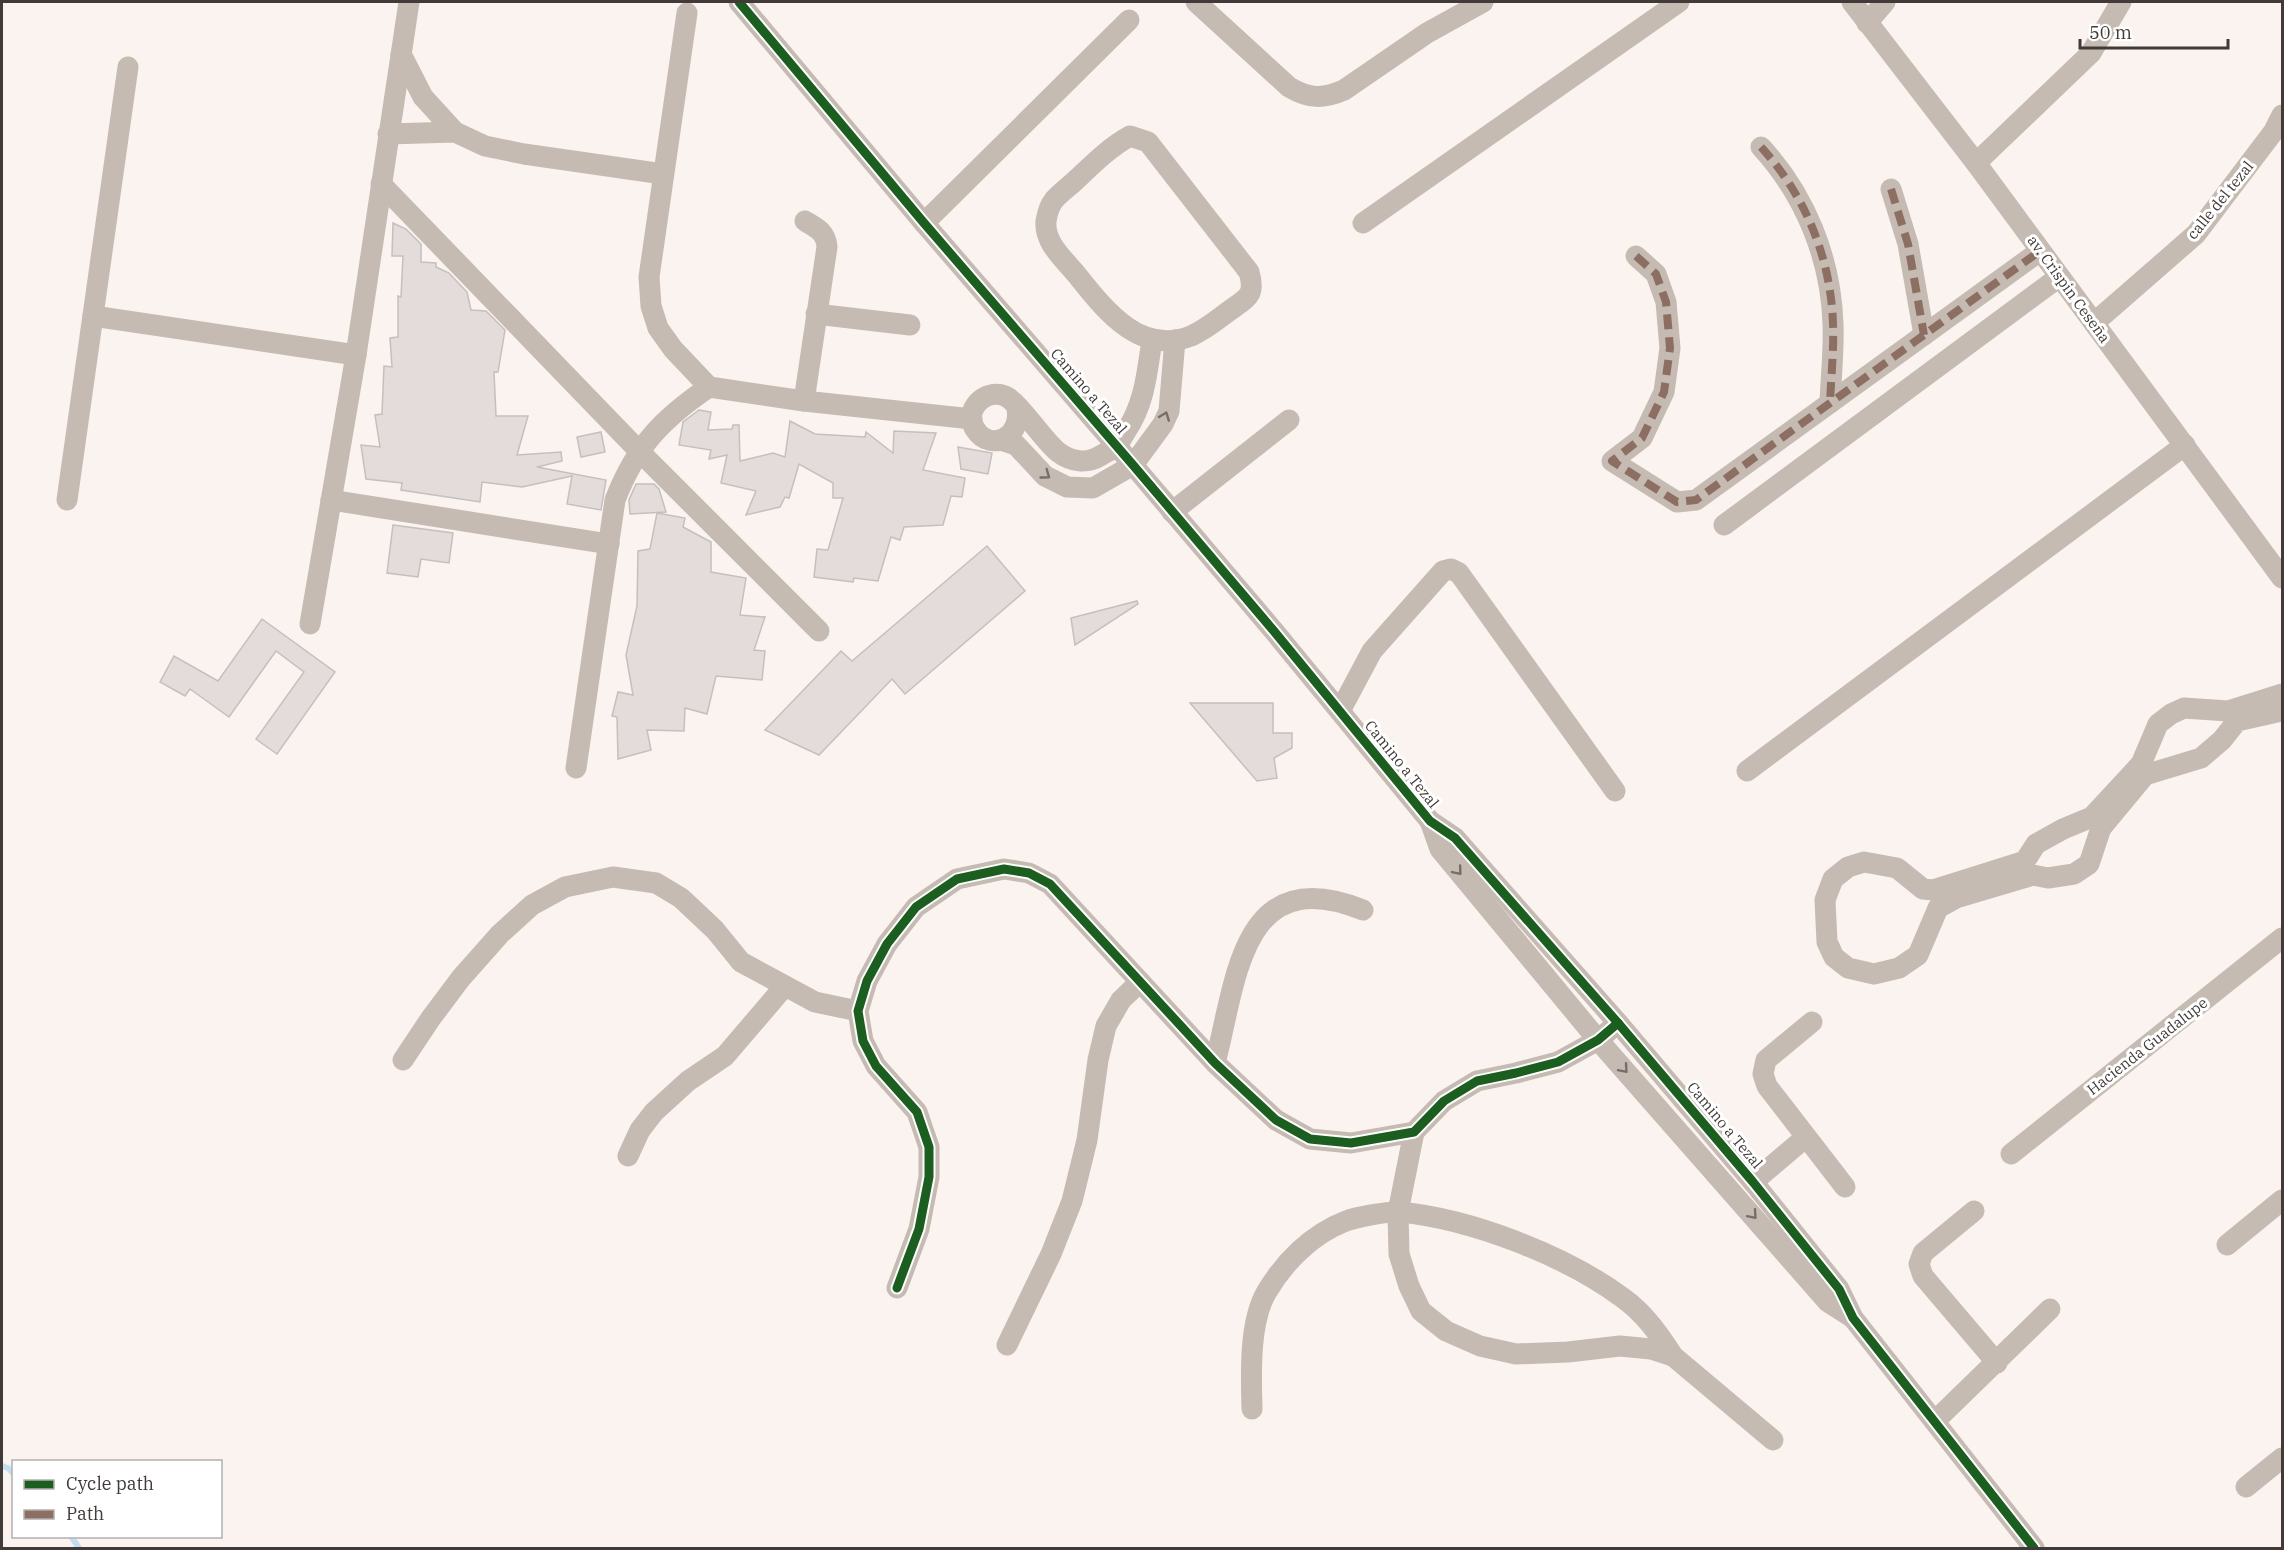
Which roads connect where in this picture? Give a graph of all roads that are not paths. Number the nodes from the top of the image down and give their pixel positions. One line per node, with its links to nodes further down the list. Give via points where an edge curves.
1 (409, 2): 12 (street)
2 (739, 2): 23 (street, Camino a Tezal)
3 (1196, 2): 4 (street, via 1289,87 1316,98 1344,90 1427,33)
4 (1483, 2)
5 (1679, 2): 24 (street)
6 (1852, 2): 11 (street, av. Crispin Ceseña)
7 (1885, 2): 11 (street)
8 (2121, 2): 18 (street, via 2091,52)
9 (687, 13): 19 (street)
10 (1129, 20): 23 (street)
11 (1867, 23): 18 (street, av. Crispin Ceseña)
12 (401, 54): 15 (street, via 423,97); 16 (street)
13 (128, 67): 29 (street)
14 (2283, 115): 30 (street, calle del tezal, via 2196,234)
15 (454, 132): 16 (street); 19 (street, via 485,146 524,154)
16 (388, 134): 20 (street)
17 (1761, 147): 38 (street, via 1782,170 1805,211 1826,264 1833,324)
18 (1976, 163): 25 (street, av. Crispin Ceseña)
19 (663, 174): 36 (street, via 649,277 651,306 658,328 672,349)
20 (381, 184): 35 (street); 45 (street)
21 (1891, 189): 32 (street, via 1908,244)
22 (805, 221): 28 (street, via 822,231 826,239)
23 (924, 223): 44 (street, Camino a Tezal)
24 (1363, 223)
25 (2040, 250): 27 (street, av. Crispin Ceseña); 32 (street)
26 (1636, 256): 38 (street, via 1656,274 1666,302 1670,348 1664,392 1641,438 1612,461 1677,502 1696,500)
27 (2059, 277): 30 (street, av. Crispin Ceseña); 50 (street)
28 (816, 314): 31 (street); 37 (street)
29 (93, 316): 35 (street); 47 (street)
30 (2094, 324): 43 (street, av. Crispin Ceseña)
31 (910, 325)
32 (1924, 335): 38 (street)
33 (1152, 340): 34 (street); 34 (street, via 1121,325 1098,302 1048,239 1046,221 1052,202 1113,145 1130,136 1148,142 1249,272 1253,285 1250,297 1215,322); 44 (street, via 1141,402)
34 (1175, 340): 46 (street, one-way to 34, via 1168,411)
35 (356, 355): 48 (street)
36 (710, 387): 37 (street); 45 (street, via 654,430)
37 (804, 401): 40 (street)
38 (1830, 403)
39 (1016, 405): 40 (street, via 1007,396 994,393 983,397 974,407); 42 (street, via 1017,426); 44 (street, via 1059,453 1074,460 1091,462)
40 (972, 419): 42 (street, via 982,436 991,441)
41 (1289, 420): 49 (street)
42 (1001, 440): 46 (street, one-way to 46, via 1016,445 1045,476 1066,487 1093,488)
43 (2185, 445): 52 (street, av. Crispin Ceseña); 59 (street)
44 (1116, 446): 46 (street, Camino a Tezal)
45 (639, 452): 51 (street, via 625,473 615,500); 54 (street)
46 (1133, 465): 49 (street, Camino a Tezal)
47 (67, 500)
48 (331, 500): 51 (street); 53 (street)
49 (1172, 512): 56 (street, Camino a Tezal)
50 (1724, 525)
51 (609, 544): 58 (street)
52 (2279, 566)
53 (310, 624)
54 (819, 631)
55 (2283, 694): 57 (street, via 2228,711 2184,708 2171,714 2158,724 2141,764 2092,817 2036,844 2025,861 1932,890 1923,890 1897,868 1864,862 1848,867 1833,879 1825,900 1827,942 1834,957 1848,968 1874,974 1899,968 1918,955 1938,908 1956,897 2032,875 2048,878 2074,874 2089,864 2101,828 2145,775 2201,758 2237,721)
56 (1340, 711): 60 (street, via 1372,651 1443,571 1451,569 1459,573); 61 (street, Camino a Tezal)
57 (2283, 711)
58 (576, 768)
59 (1747, 771)
60 (1615, 791)
61 (1430, 821): 68 (street, Camino a Tezal, via 1455,838); 69 (street, Camino a Tezal, one-way to 69, via 1440,849)
62 (1363, 910): 71 (street, via 1323,897 1295,900 1267,914 1251,935 1238,969)
63 (2283, 938): 74 (street, Hacienda Guadalupe)
64 (1140, 982): 66 (street, via 1050,884 1029,873 1004,869 957,879 916,907 887,944 867,981); 71 (street); 85 (street, via 1121,1000 1106,1026 1087,1140 1072,1201)
65 (784, 987): 66 (street, via 815,1002); 70 (street, via 741,962 681,898 656,884 613,878 565,887 532,905 500,933 431,1017); 75 (street, via 725,1056 654,1112)
66 (858, 1011): 82 (street, via 862,1041 876,1066 916,1112 929,1147 929,1177 919,1229)
67 (1812, 1022): 73 (street, via 1766,1060 1763,1074 1767,1086)
68 (1618, 1023): 69 (street); 76 (street, Camino a Tezal)
69 (1598, 1040): 72 (street, via 1558,1062 1477,1081 1444,1101); 84 (street, Camino a Tezal, one-way to 84, via 1828,1302)
70 (403, 1060)
71 (1215, 1063): 72 (street, via 1276,1120 1310,1139 1351,1143)
72 (1414, 1132): 80 (street)
73 (1806, 1137): 76 (street); 77 (street)
74 (2011, 1154)
75 (628, 1156)
76 (1753, 1182): 84 (street, Camino a Tezal, via 1839,1290)
77 (1845, 1187)
78 (2283, 1200): 81 (street)
79 (1974, 1211): 87 (street, via 1923,1253 1919,1264 1923,1276)
80 (1398, 1212): 86 (street, via 1485,1232 1561,1262 1623,1298 1653,1325); 86 (street, via 1399,1254 1409,1286 1421,1311 1446,1331 1480,1346 1516,1354 1620,1346); 88 (street, via 1347,1221 1308,1243 1286,1265 1265,1294 1254,1332)
81 (2227, 1245)
82 (897, 1288)
83 (2050, 1309): 87 (street)
84 (1853, 1318): 89 (street, Camino a Tezal)
85 (1007, 1345)
86 (1673, 1356): 90 (street)
87 (1997, 1363): 89 (street)
88 (1252, 1409)
89 (1935, 1421): 93 (street, Camino a Tezal)
90 (1773, 1440)
91 (2283, 1458): 92 (street)
92 (2246, 1487)
93 (2034, 1548)

